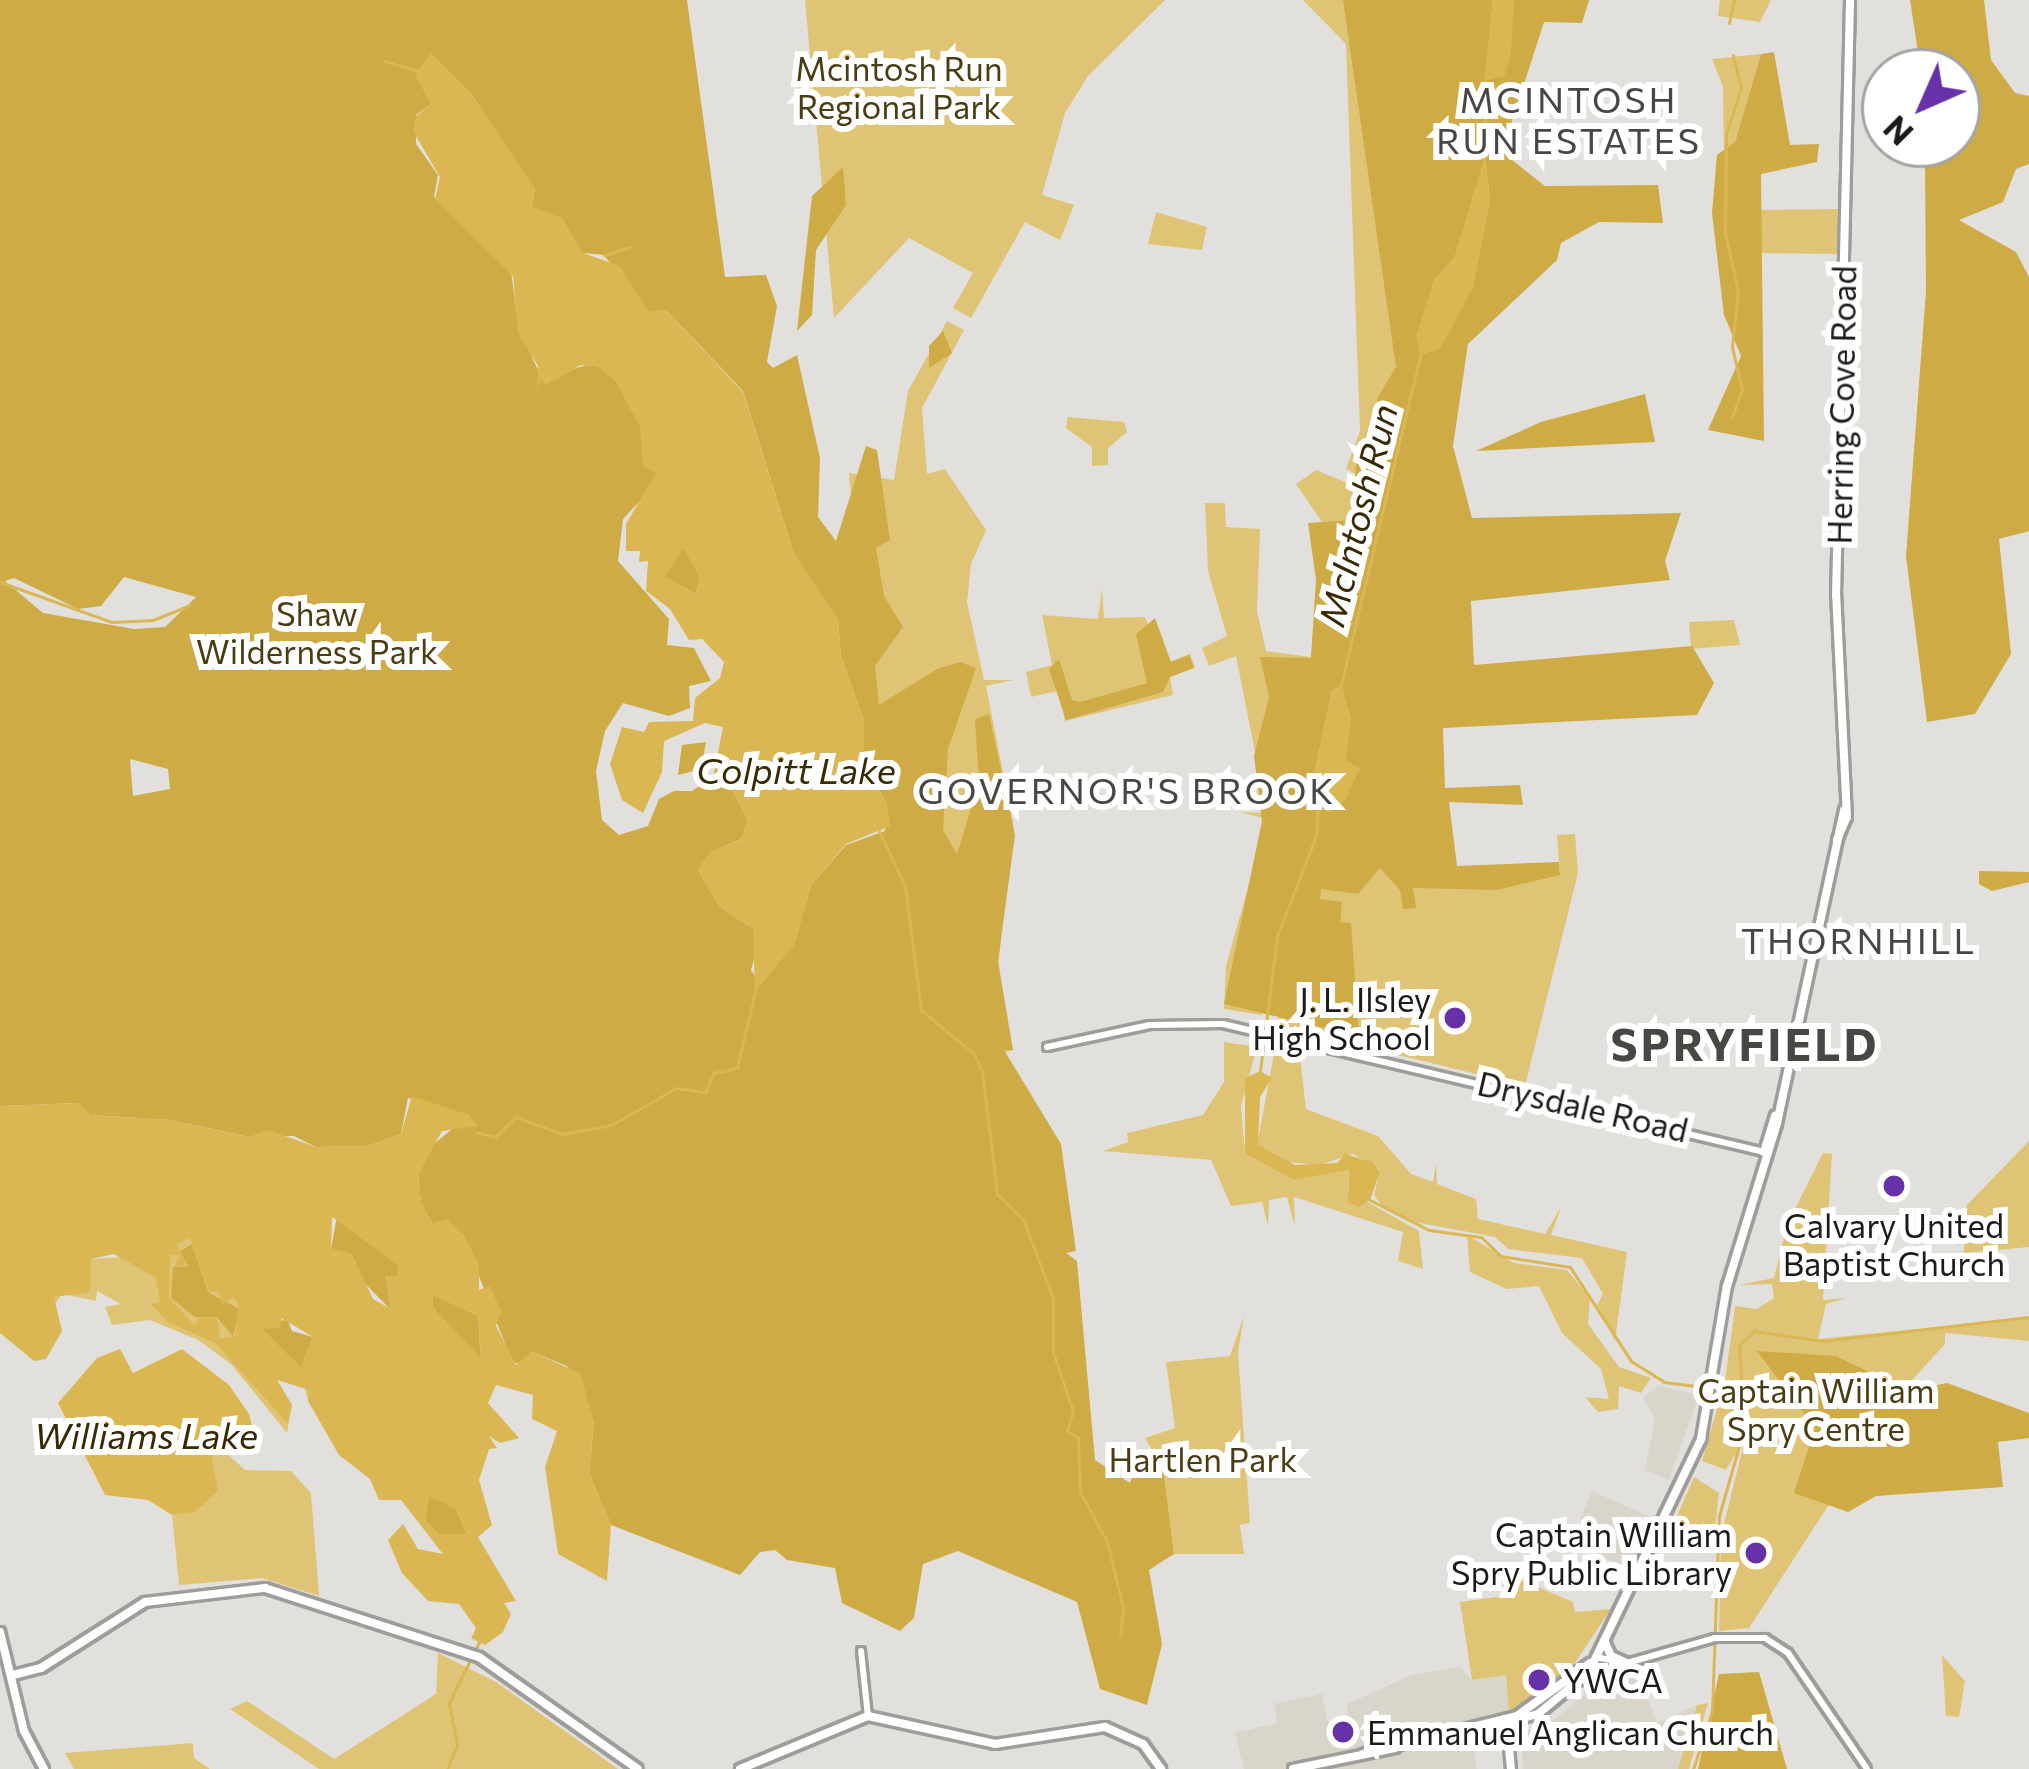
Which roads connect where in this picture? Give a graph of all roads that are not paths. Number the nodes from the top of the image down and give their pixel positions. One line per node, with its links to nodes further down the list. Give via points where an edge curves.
1 (1850, 0): 3 (main road, Herring Cove Road, via 1837,596 1844,810)
2 (1047, 1047): 3 (street, Drysdale Road, via 1150,1025 1249,1028)
3 (1765, 1152): 5 (main road, Herring Cove Road, via 1727,1286 1709,1407)
4 (0, 1632): 9 (main road)
5 (1605, 1642): 7 (main road, Herring Cove Road); 8 (main road, via 1611,1656)
6 (861, 1651): 10 (street)
7 (1593, 1660): 8 (street); 11 (main road, Herring Cove Road, via 1571,1690); 12 (main road, Herring Cove Road)
8 (1628, 1663): 22 (street, via 1757,1635 1788,1653)
9 (13, 1675): 16 (main road, via 24,1731); 17 (main road, via 41,1668 145,1602 265,1588 479,1657)
10 (868, 1716): 18 (main road); 19 (main road, via 995,1744 1105,1726 1143,1744)
11 (1523, 1721): 12 (main road, Herring Cove Road); 15 (main road)
12 (1506, 1723): 13 (main road, Herring Cove Road); 14 (main road, Herring Cove Road); 15 (main road)
13 (1473, 1731): 14 (main road, Herring Cove Road); 20 (main road, Herring Cove Road)
14 (1486, 1732): 15 (main road)
15 (1510, 1748): 21 (main road)
16 (44, 1769)
17 (638, 1769)
18 (740, 1769)
19 (1161, 1769)
20 (1293, 1769)
21 (1511, 1769)
22 (1867, 1769)

